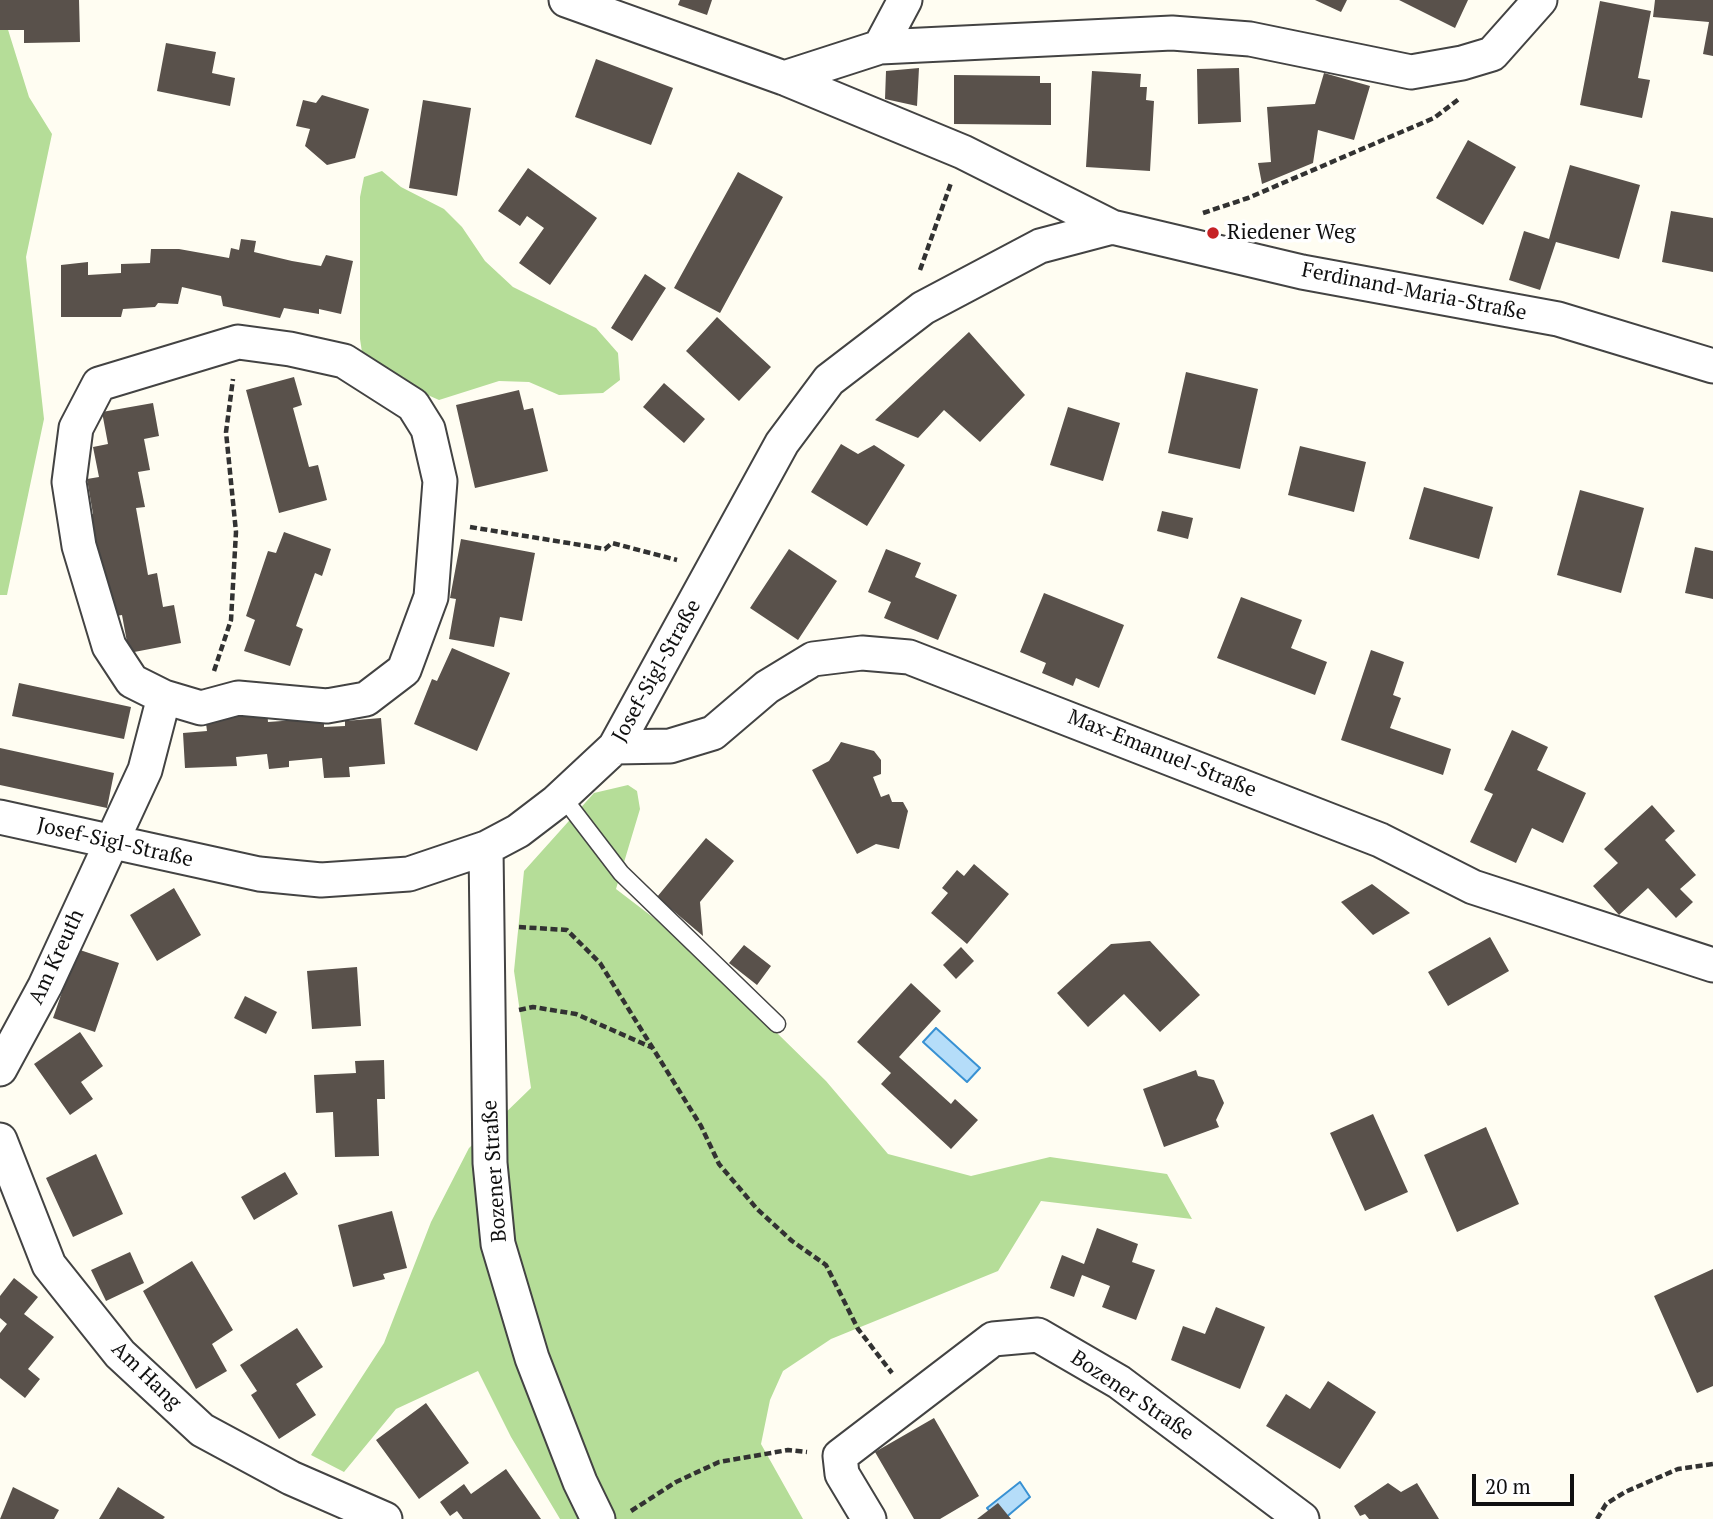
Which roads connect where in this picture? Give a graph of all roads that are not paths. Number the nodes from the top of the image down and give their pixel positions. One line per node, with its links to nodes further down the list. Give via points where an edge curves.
1 (566, 0): 5 (street)
2 (905, 0): 4 (street)
3 (1540, 0): 4 (street, via 1492,54 1411,72 1250,39 1172,33)
4 (880, 47): 5 (street)
5 (784, 78): 6 (street, via 963,152)
6 (1112, 227): 7 (street, Ferdinand-Maria-Straße, via 1302,272 1558,319); 9 (street, Josef-Sigl-Straße, via 1041,246 923,308 829,380 782,443)
7 (1713, 366)
8 (164, 697): 8 (street, via 132,681 109,646 79,546 69,482 76,428 99,384 237,342 344,361 413,405 428,429 440,481 431,597 404,670 366,699 327,706 238,698 201,708); 12 (street, Am Kreuth, via 145,770)
9 (615, 747): 10 (street, Josef-Sigl-Straße); 14 (street, Max-Emanuel-Straße, via 670,746 713,733 767,687 813,659 862,653 909,657 1380,840 1473,887)
10 (562, 796): 13 (street, Josef-Sigl-Straße, via 518,831); 15 (lane, via 621,873)
11 (0, 817): 12 (street, Josef-Sigl-Straße)
12 (109, 842): 13 (street, Josef-Sigl-Straße, via 259,874 321,880 409,874); 16 (street, Am Kreuth, via 45,986)
13 (486, 848): 19 (street, Bozener Straße, via 490,1163 498,1244 532,1357)
14 (1713, 965)
15 (776, 1024)
16 (0, 1069)
17 (0, 1140): 18 (street, Am Hang, via 49,1265 120,1354 202,1430 290,1478)
18 (385, 1519)
19 (598, 1519)
20 (869, 1519): 21 (street, Bozener Straße, via 842,1474 840,1456 993,1339 1038,1335 1119,1382)
21 (1302, 1519)

